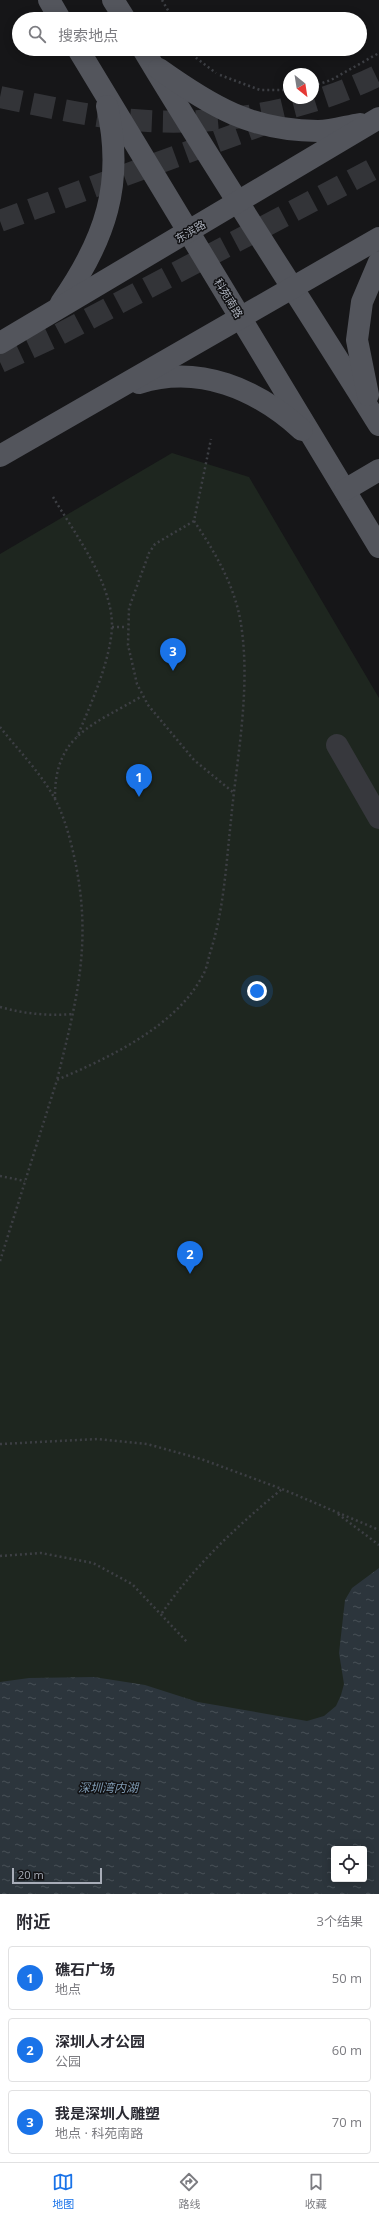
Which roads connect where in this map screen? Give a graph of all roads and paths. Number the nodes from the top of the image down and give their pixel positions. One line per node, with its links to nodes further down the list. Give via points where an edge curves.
1 (49, 0): 4 (main road)
2 (113, 0): 5 (main road)
3 (162, 0): 6 (path)
4 (56, 12)
5 (121, 12)
6 (169, 12)
7 (379, 53): 11 (path, via 332,80)
8 (82, 56): 13 (main road, 科苑南路)
9 (147, 56): 14 (main road, via 191,92 225,112 253,122 278,128 319,131); 15 (main road)
10 (194, 56): 12 (path, via 218,74 260,90)
11 (319, 84)
12 (283, 90)
13 (104, 92): 16 (main road, 科苑南路); 20 (main road, via 112,128 115,162 110,197 102,230 83,272)
14 (375, 120): 15 (main road, 东滨路)
15 (238, 202): 16 (main road, 东滨路); 19 (main road)
16 (189, 231): 20 (main road, 东滨路); 21 (main road, 科苑南路)
17 (379, 238): 19 (main road)
18 (379, 262): 24 (main road, via 362,302 357,340)
19 (293, 289): 21 (main road); 24 (main road)
20 (56, 310): 22 (main road, 东滨路)
21 (240, 318): 23 (main road); 26 (main road, 科苑南路)
22 (0, 343)
23 (115, 390): 26 (main road, via 154,378 188,375 223,381 262,400 288,417); 27 (main road)
24 (376, 420)
25 (211, 438): 31 (path)
26 (317, 444): 29 (main road, 科苑南路)
27 (0, 456)
28 (379, 470): 29 (main road)
29 (345, 490): 32 (main road, 科苑南路)
30 (53, 497): 33 (path, via 102,582 109,604)
31 (194, 521): 34 (path, via 155,544 149,553 129,608); 39 (path, via 212,548 230,583 241,622 245,667)
32 (379, 547)
33 (112, 627): 34 (path); 37 (path, via 99,681)
34 (127, 627): 35 (path, via 128,645)
35 (142, 696): 37 (path); 39 (path, via 194,760)
36 (0, 727): 40 (path)
37 (77, 737): 40 (path, via 67,747 58,763)
38 (337, 745): 41 (lane)
39 (234, 793): 44 (path, via 220,923 204,975 181,1006 135,1042 92,1065)
40 (55, 799): 43 (path, via 69,837 80,884 84,938 80,980)
41 (379, 818)
42 (0, 1007): 43 (path, via 50,1016)
43 (73, 1014): 44 (path)
44 (56, 1080): 46 (path)
45 (0, 1176): 46 (path)
46 (25, 1181): 47 (path)
47 (0, 1261)
48 (0, 1444): 49 (path, via 98,1439 148,1444)
49 (282, 1489): 50 (path); 54 (path, via 238,1526 208,1556 177,1591)
50 (333, 1511): 51 (path); 52 (path)
51 (379, 1530)
52 (379, 1545)
53 (0, 1556): 54 (path, via 42,1553 93,1563 132,1584)
54 (162, 1613): 55 (path)
55 (188, 1643)

